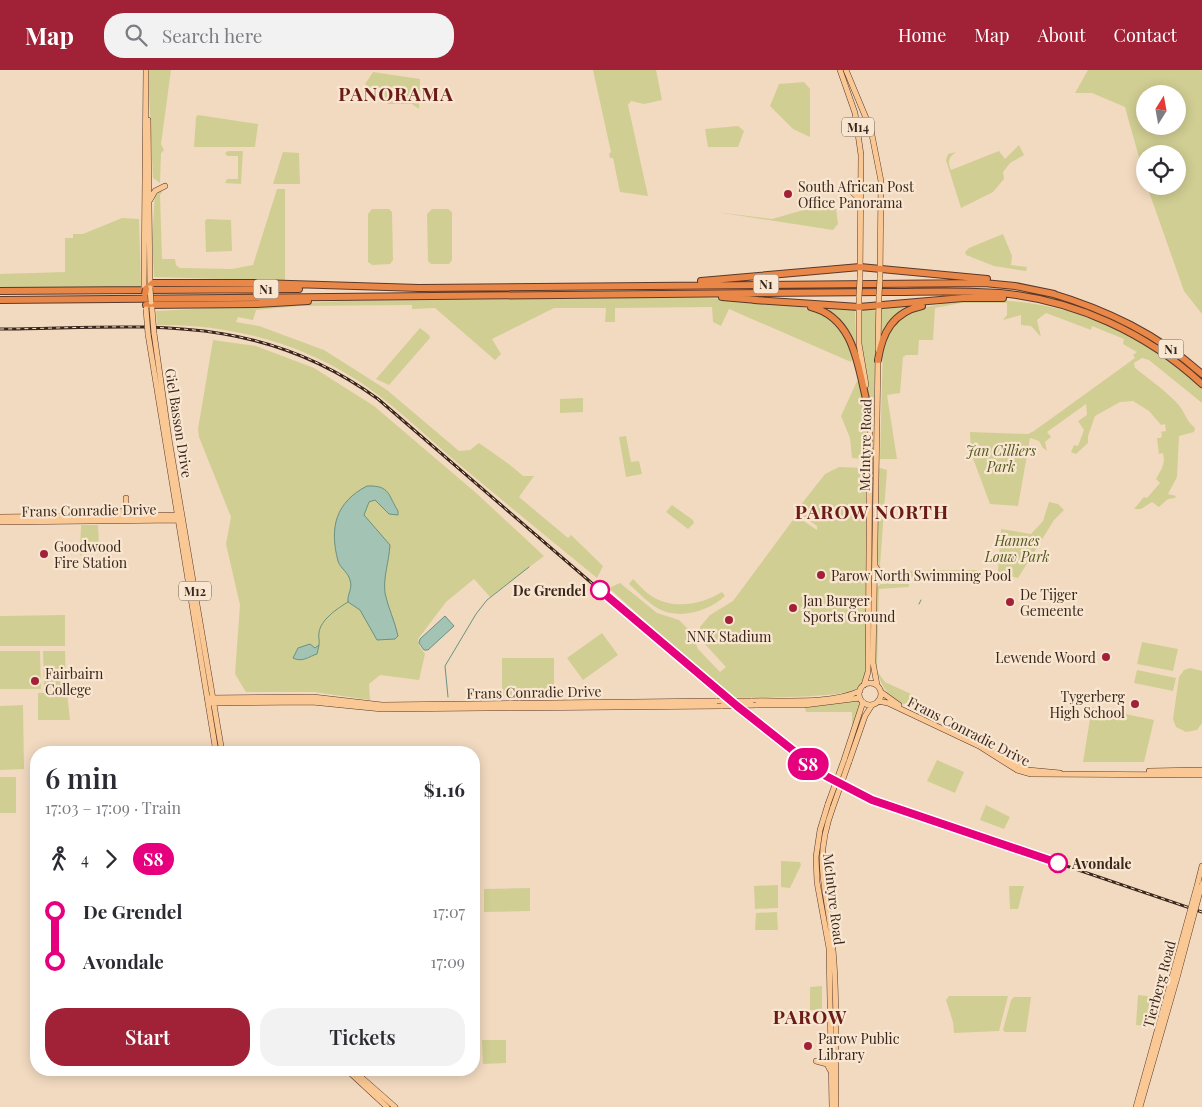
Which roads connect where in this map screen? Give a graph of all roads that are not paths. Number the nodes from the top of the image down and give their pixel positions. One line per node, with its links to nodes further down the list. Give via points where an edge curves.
1 (146, 70): 4 (main road, Giel Basson Drive / M12)
2 (840, 70): 8 (main road, M14, via 859,135)
3 (846, 70): 10 (main road, M14, via 871,130 876,153 881,190)
4 (146, 94): 7 (main road, Giel Basson Drive / M12); 13 (main road, Giel Basson Drive / M12)
5 (165, 186): 7 (main road, via 155,191)
6 (853, 193): 8 (main road)
7 (149, 202): 13 (main road, Giel Basson Drive / M12)
8 (862, 202): 9 (main road, M14)
9 (860, 267): 10 (highway); 11 (highway); 24 (main road, McIntyre Road / M14, bridge)
10 (880, 267): 16 (highway, via 1004,282); 23 (main road, McIntyre Road / M14, bridge)
11 (650, 285): 12 (highway, N1); 16 (highway, N1, via 984,283)
12 (406, 287): 13 (highway, via 269,283); 14 (highway, N1)
13 (147, 289): 22 (main road, Giel Basson Drive / M12, bridge)
14 (0, 291)
15 (646, 294): 17 (highway, N1); 20 (highway); 21 (highway, N1, via 985,292)
16 (1054, 294): 26 (highway, N1, via 1096,308 1138,328 1172,349)
17 (344, 297): 19 (highway, N1); 22 (highway, via 273,304)
18 (962, 298): 21 (highway); 23 (highway); 25 (highway, via 916,307 899,316 884,333)
19 (0, 300)
20 (754, 300): 24 (highway); 28 (highway, via 812,307 835,318 850,338)
21 (1054, 303): 27 (highway, N1, via 1094,316 1135,335)
22 (149, 305): 32 (main road, Giel Basson Drive / M12, bridge); 32 (main road, Giel Basson Drive / M12, bridge, via 148,334)
23 (879, 306): 24 (highway); 25 (main road, McIntyre Road / M14)
24 (859, 307): 28 (main road, McIntyre Road / M14, via 859,344)
25 (878, 360): 34 (main road, McIntyre Road / M14)
26 (1202, 374)
27 (1202, 384)
28 (868, 407): 36 (main road, McIntyre Road / M14, via 869,636 868,672)
29 (126, 498): 30 (main road, via 125,511)
30 (110, 516): 31 (main road, Frans Conradie Drive); 32 (main road, Frans Conradie Drive)
31 (0, 517)
32 (180, 518): 33 (main road, Frans Conradie Drive); 40 (main road, Giel Basson Drive / M12)
33 (0, 522)
34 (875, 562): 35 (main road, via 878,574); 37 (main road, McIntyre Road / M14, via 873,663)
35 (887, 580)
36 (864, 685): 37 (main road); 38 (main road, M14)
37 (877, 685): 39 (main road, M14)
38 (860, 691): 40 (main road, Frans Conradie Drive, bridge, via 815,699 750,701 382,705 313,696); 41 (main road)
39 (881, 692): 42 (main road); 47 (main road, Frans Conradie Drive, via 894,703 978,742 1028,770 1070,773)
40 (210, 700): 41 (main road, Frans Conradie Drive, bridge, via 307,701 382,710 804,705); 44 (main road, Giel Basson Drive / M12); 45 (main road, Giel Basson Drive / M12)
41 (862, 700): 43 (main road); 46 (main road, McIntyre Road)
42 (878, 701): 43 (main road); 49 (main road, Frans Conradie Drive, via 968,741 1017,770 1031,774)
43 (872, 704): 46 (main road, McIntyre Road)
44 (215, 746)
45 (221, 746)
46 (846, 761): 51 (main road, McIntyre Road, bridge)
47 (1202, 770)
48 (1202, 774): 49 (main road, Frans Conradie Drive)
49 (1186, 775): 50 (main road)
50 (1202, 779)
51 (830, 806): 58 (main road, McIntyre Road, via 820,830 816,857 829,948); 62 (main road, McIntyre Road, via 822,840 821,865 833,950)
52 (1202, 868): 54 (main road, Tierberg Road, bridge)
53 (1202, 884): 54 (main road, Tierberg Road, bridge)
54 (1174, 978): 63 (main road, Tierberg Road); 64 (main road, Tierberg Road)
55 (816, 1060): 58 (main road, via 827,1064)
56 (353, 1076): 59 (main road)
57 (360, 1076): 60 (main road)
58 (832, 1076): 61 (main road, McIntyre Road)
59 (387, 1107)
60 (395, 1107)
61 (832, 1107)
62 (836, 1107)
63 (1136, 1107)
64 (1140, 1107)

